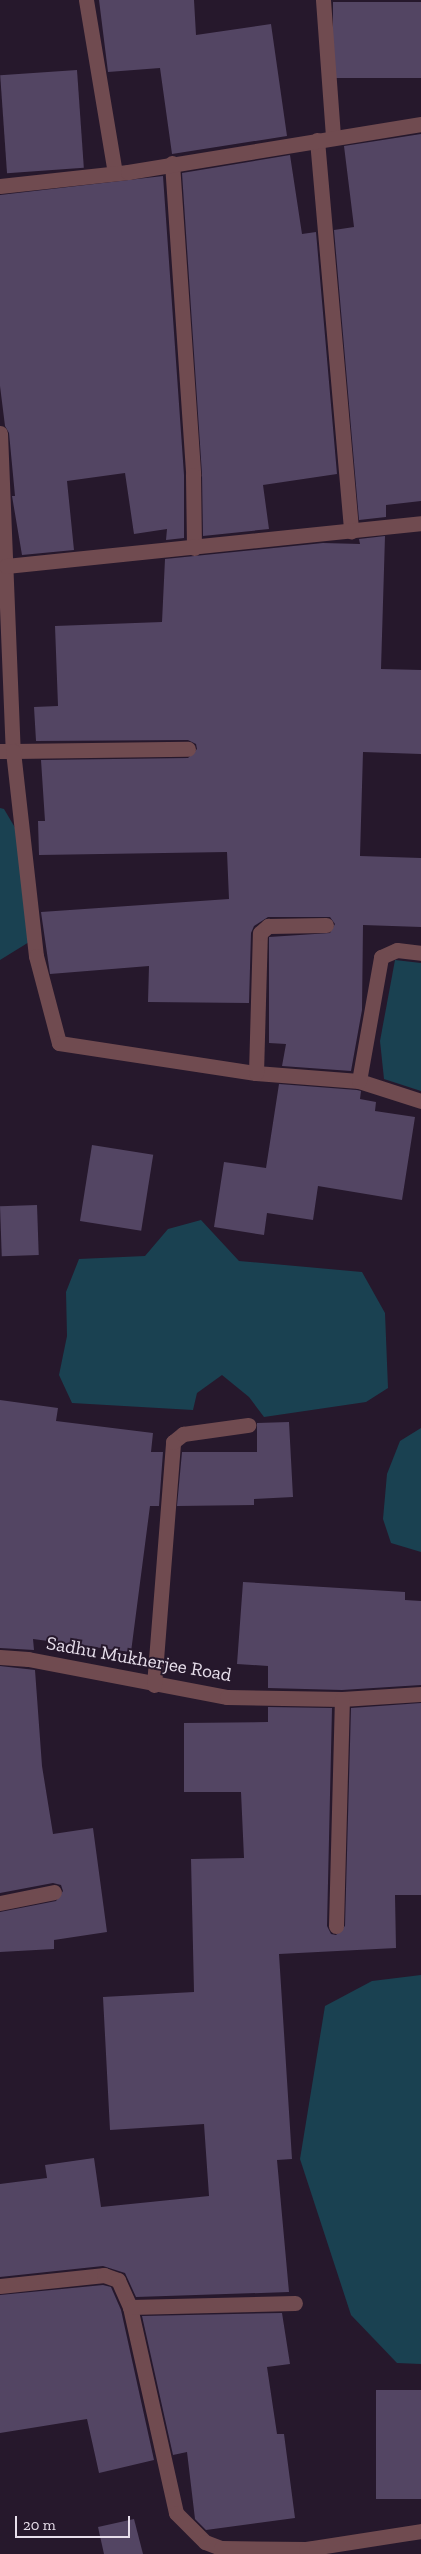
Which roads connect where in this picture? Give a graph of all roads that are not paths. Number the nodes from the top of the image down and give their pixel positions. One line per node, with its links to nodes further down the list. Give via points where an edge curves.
1 (86, 0): 7 (street)
2 (323, 0): 4 (street)
3 (421, 124): 4 (street)
4 (333, 137): 5 (street)
5 (318, 140): 6 (street); 11 (street)
6 (172, 163): 7 (street); 12 (street, via 193,475)
7 (115, 173): 8 (street)
8 (0, 186)
9 (0, 433): 13 (street)
10 (421, 523): 11 (street)
11 (351, 532): 12 (street)
12 (194, 548): 13 (street)
13 (6, 566): 15 (street)
14 (188, 749): 15 (street)
15 (7, 751): 18 (street, via 36,956 59,1042)
16 (326, 925): 18 (street, via 268,926 260,933)
17 (421, 953): 19 (street, via 397,950 382,957)
18 (256, 1073): 19 (street)
19 (359, 1081): 20 (street)
20 (421, 1101)
21 (248, 1425): 23 (street, via 183,1434 173,1442)
22 (0, 1658): 23 (street, Sadhu Mukherjee Road, via 28,1659)
23 (154, 1686): 25 (street, Sadhu Mukherjee Road, via 227,1697)
24 (421, 1694): 25 (street, Sadhu Mukherjee Road)
25 (342, 1698): 28 (street)
26 (54, 1892): 27 (street)
27 (0, 1903)
28 (336, 1926)
29 (0, 2286): 31 (street, via 104,2275 118,2280)
30 (295, 2303): 31 (street)
31 (130, 2307): 33 (street, via 176,2513 205,2542 221,2548)
32 (421, 2531): 33 (street, via 306,2549)
33 (264, 2551)

